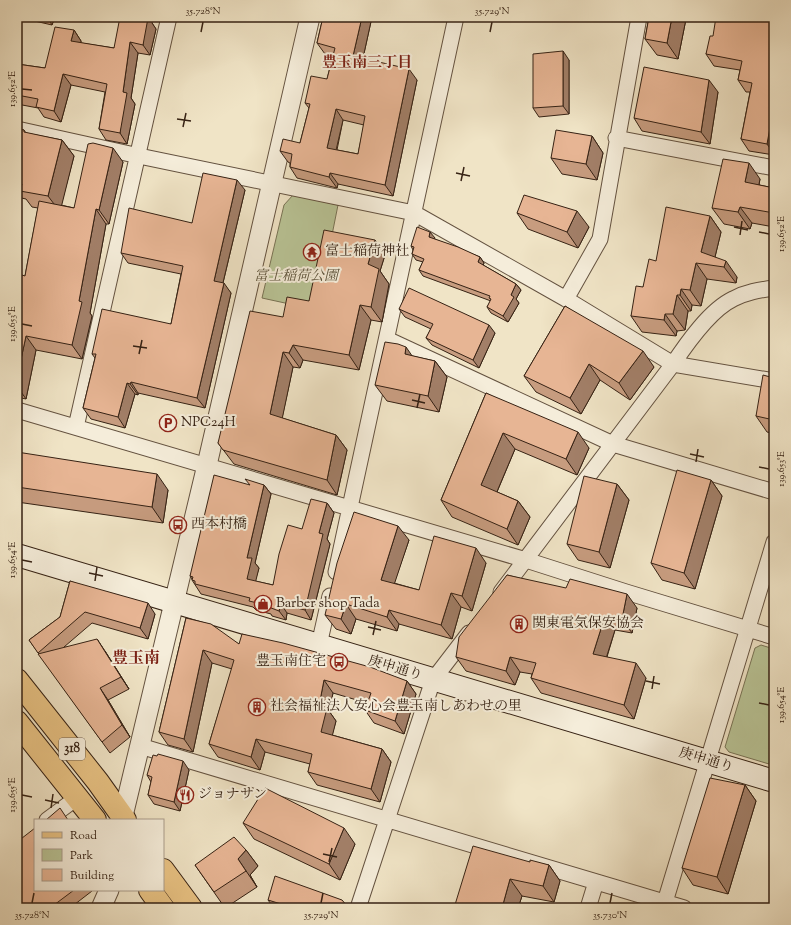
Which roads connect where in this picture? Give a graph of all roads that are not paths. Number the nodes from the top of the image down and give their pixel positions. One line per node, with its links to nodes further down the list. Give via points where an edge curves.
1 (169, 17): 7 (street)
2 (310, 17): 9 (street)
3 (456, 17): 10 (street)
4 (639, 17): 6 (street)
5 (17, 129): 7 (street)
6 (616, 138): 8 (street); 12 (street, via 600,239)
7 (139, 156): 9 (street); 17 (street)
8 (774, 168)
9 (273, 184): 10 (street); 19 (street)
10 (414, 213): 12 (street); 13 (street)
11 (774, 288): 14 (street, via 755,290 732,299 710,317)
12 (566, 299): 14 (street)
13 (386, 339): 18 (street); 21 (street)
14 (674, 364): 15 (street); 18 (street)
15 (774, 381)
16 (17, 410): 17 (street)
17 (76, 427): 19 (street)
18 (613, 444): 20 (street); 24 (street)
19 (207, 465): 21 (street); 25 (street)
20 (774, 492)
21 (351, 509): 24 (street); 30 (street)
22 (774, 542): 28 (street)
23 (17, 555): 25 (main road, 庚申通り)
24 (526, 560): 26 (street); 28 (street)
25 (175, 601): 30 (main road, 庚申通り); 34 (street)
26 (492, 604)
27 (477, 623): 32 (street)
28 (748, 629): 29 (street); 35 (street)
29 (774, 637)
30 (319, 645): 32 (main road, 庚申通り)
31 (17, 680): 38 (main road, 318, via 98,782)
32 (434, 680): 35 (main road, 庚申通り); 41 (street)
33 (17, 722): 37 (main road, 318)
34 (140, 746): 38 (street); 41 (street)
35 (708, 761): 36 (main road, 庚申通り); 46 (street)
36 (774, 781)
37 (78, 796): 39 (street); 40 (main road, 318)
38 (123, 818)
39 (48, 819)
40 (94, 819)
41 (388, 820): 43 (street); 50 (street)
42 (164, 871): 49 (main road)
43 (596, 882): 46 (street); 51 (street)
44 (109, 891): 47 (street)
45 (151, 891): 48 (main road)
46 (665, 902): 52 (street)
47 (101, 908)
48 (163, 908)
49 (191, 908)
50 (358, 908)
51 (588, 908)
52 (684, 908)

